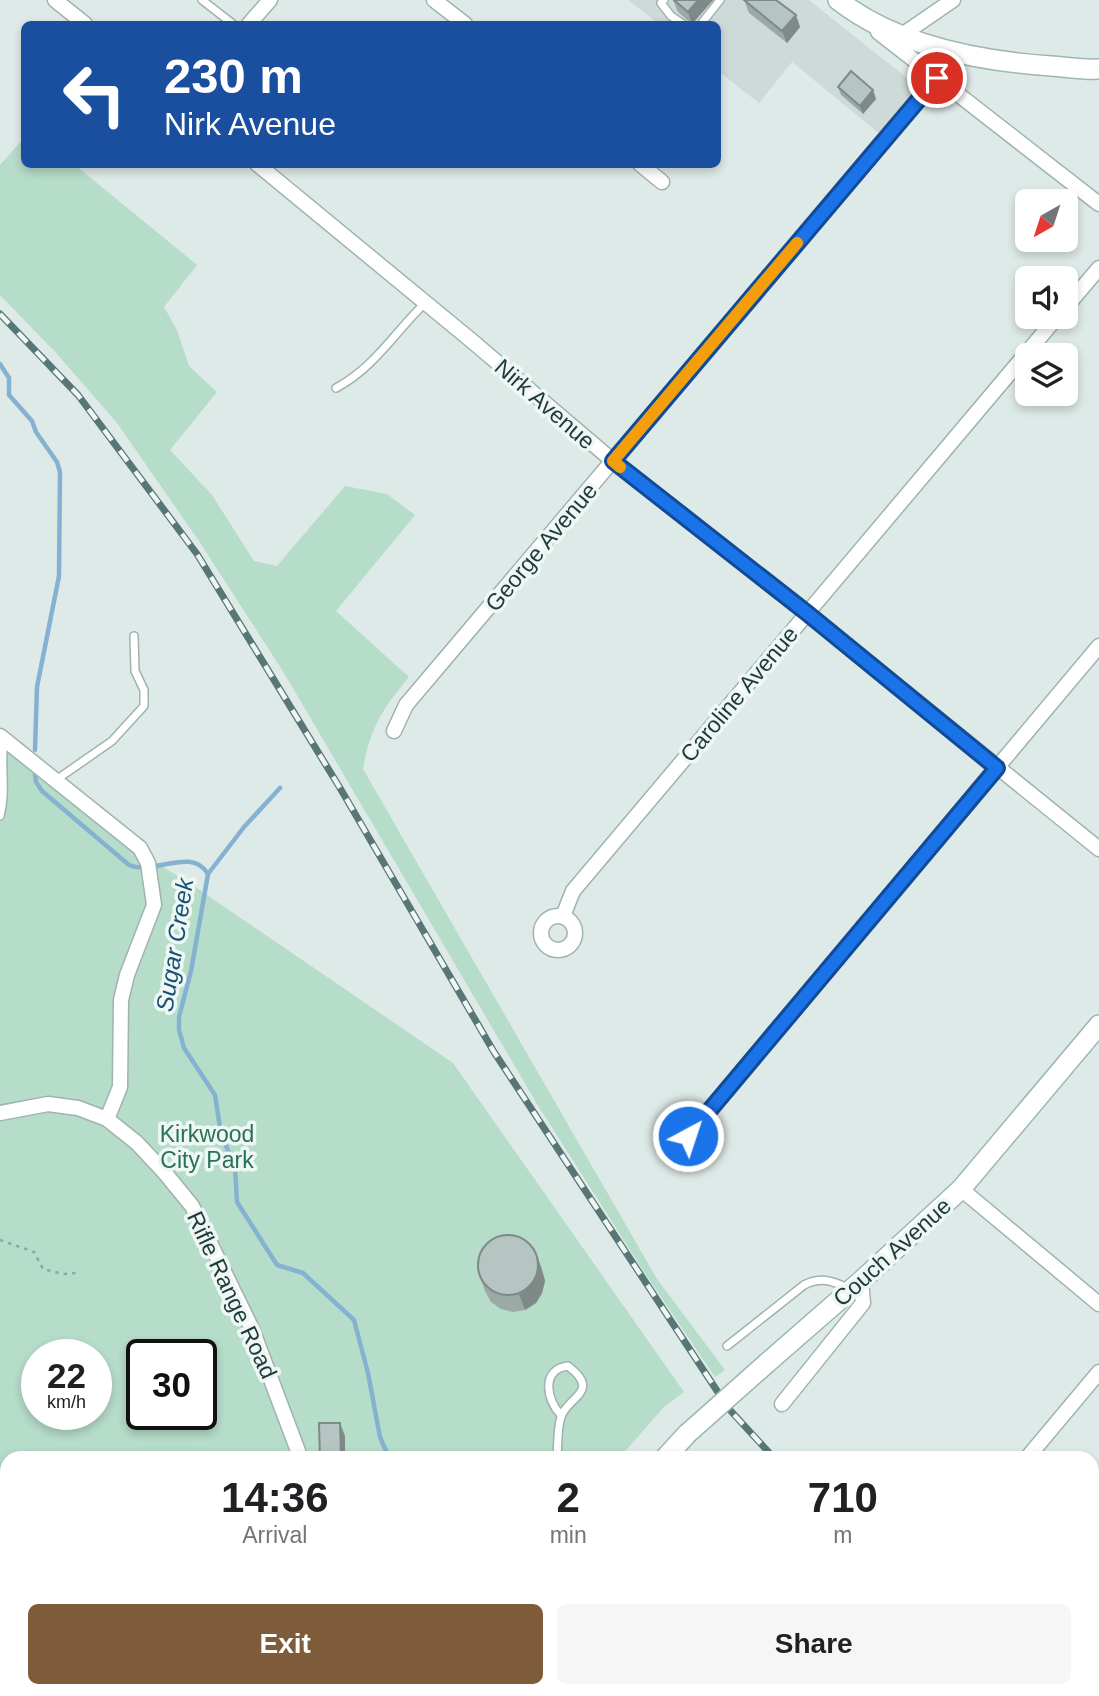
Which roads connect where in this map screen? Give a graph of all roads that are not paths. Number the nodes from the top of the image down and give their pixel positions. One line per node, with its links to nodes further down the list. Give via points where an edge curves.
1 (55, 0): 10 (street)
2 (202, 0): 11 (lane)
3 (270, 0): 12 (street)
4 (434, 0): 13 (street)
5 (720, 0): 15 (lane)
6 (838, 0): 9 (street)
7 (953, 0): 16 (street)
8 (662, 2): 14 (lane)
9 (858, 16): 16 (street); 19 (street)
10 (81, 21)
11 (229, 21)
12 (252, 21)
13 (461, 21)
14 (678, 21)
15 (703, 21)
16 (902, 35): 17 (street)
17 (963, 54): 18 (street, via 1016,64); 19 (street, George Avenue)
18 (1099, 69)
19 (937, 78): 23 (street); 29 (street, George Avenue)
20 (262, 168): 26 (street, Nirk Avenue)
21 (645, 168): 22 (street)
22 (662, 182)
23 (1099, 204)
24 (1099, 268): 25 (street)
25 (1078, 293)
26 (426, 303): 28 (lane, via 374,360); 29 (street, Nirk Avenue)
27 (1048, 329): 30 (street, Caroline Avenue)
28 (336, 388)
29 (613, 461): 30 (street, Nirk Avenue); 33 (street, George Avenue, via 407,705)
30 (807, 613): 35 (street, Nirk Avenue); 39 (street, Caroline Avenue, via 573,891)
31 (134, 636): 36 (lane, via 135,671 144,690 144,706 113,741)
32 (1099, 646): 35 (street)
33 (394, 731)
34 (2, 738): 36 (street); 37 (lane)
35 (997, 768): 38 (street, Nirk Avenue); 43 (street)
36 (56, 781): 42 (street, via 140,848 153,888 154,905 121,1000 120,1087)
37 (0, 816)
38 (1099, 849)
39 (564, 916)
40 (1099, 1026): 44 (street, Couch Avenue)
41 (0, 1113): 42 (street, Rifle Range Road, via 48,1104 78,1108)
42 (107, 1119): 51 (street, Rifle Range Road, via 137,1143 192,1206 252,1329)
43 (688, 1136)
44 (961, 1189): 45 (street, Couch Avenue); 46 (street)
45 (856, 1286): 47 (lane, via 815,1279); 49 (street, via 863,1303); 53 (street, Couch Avenue, bridge)
46 (1099, 1304)
47 (727, 1346)
48 (1099, 1372): 54 (street)
49 (782, 1405)
50 (561, 1415): 50 (lane, via 581,1390 577,1373 568,1366 560,1367 548,1383 549,1396); 52 (lane)
51 (298, 1451)
52 (558, 1451)
53 (671, 1451)
54 (1033, 1451)

